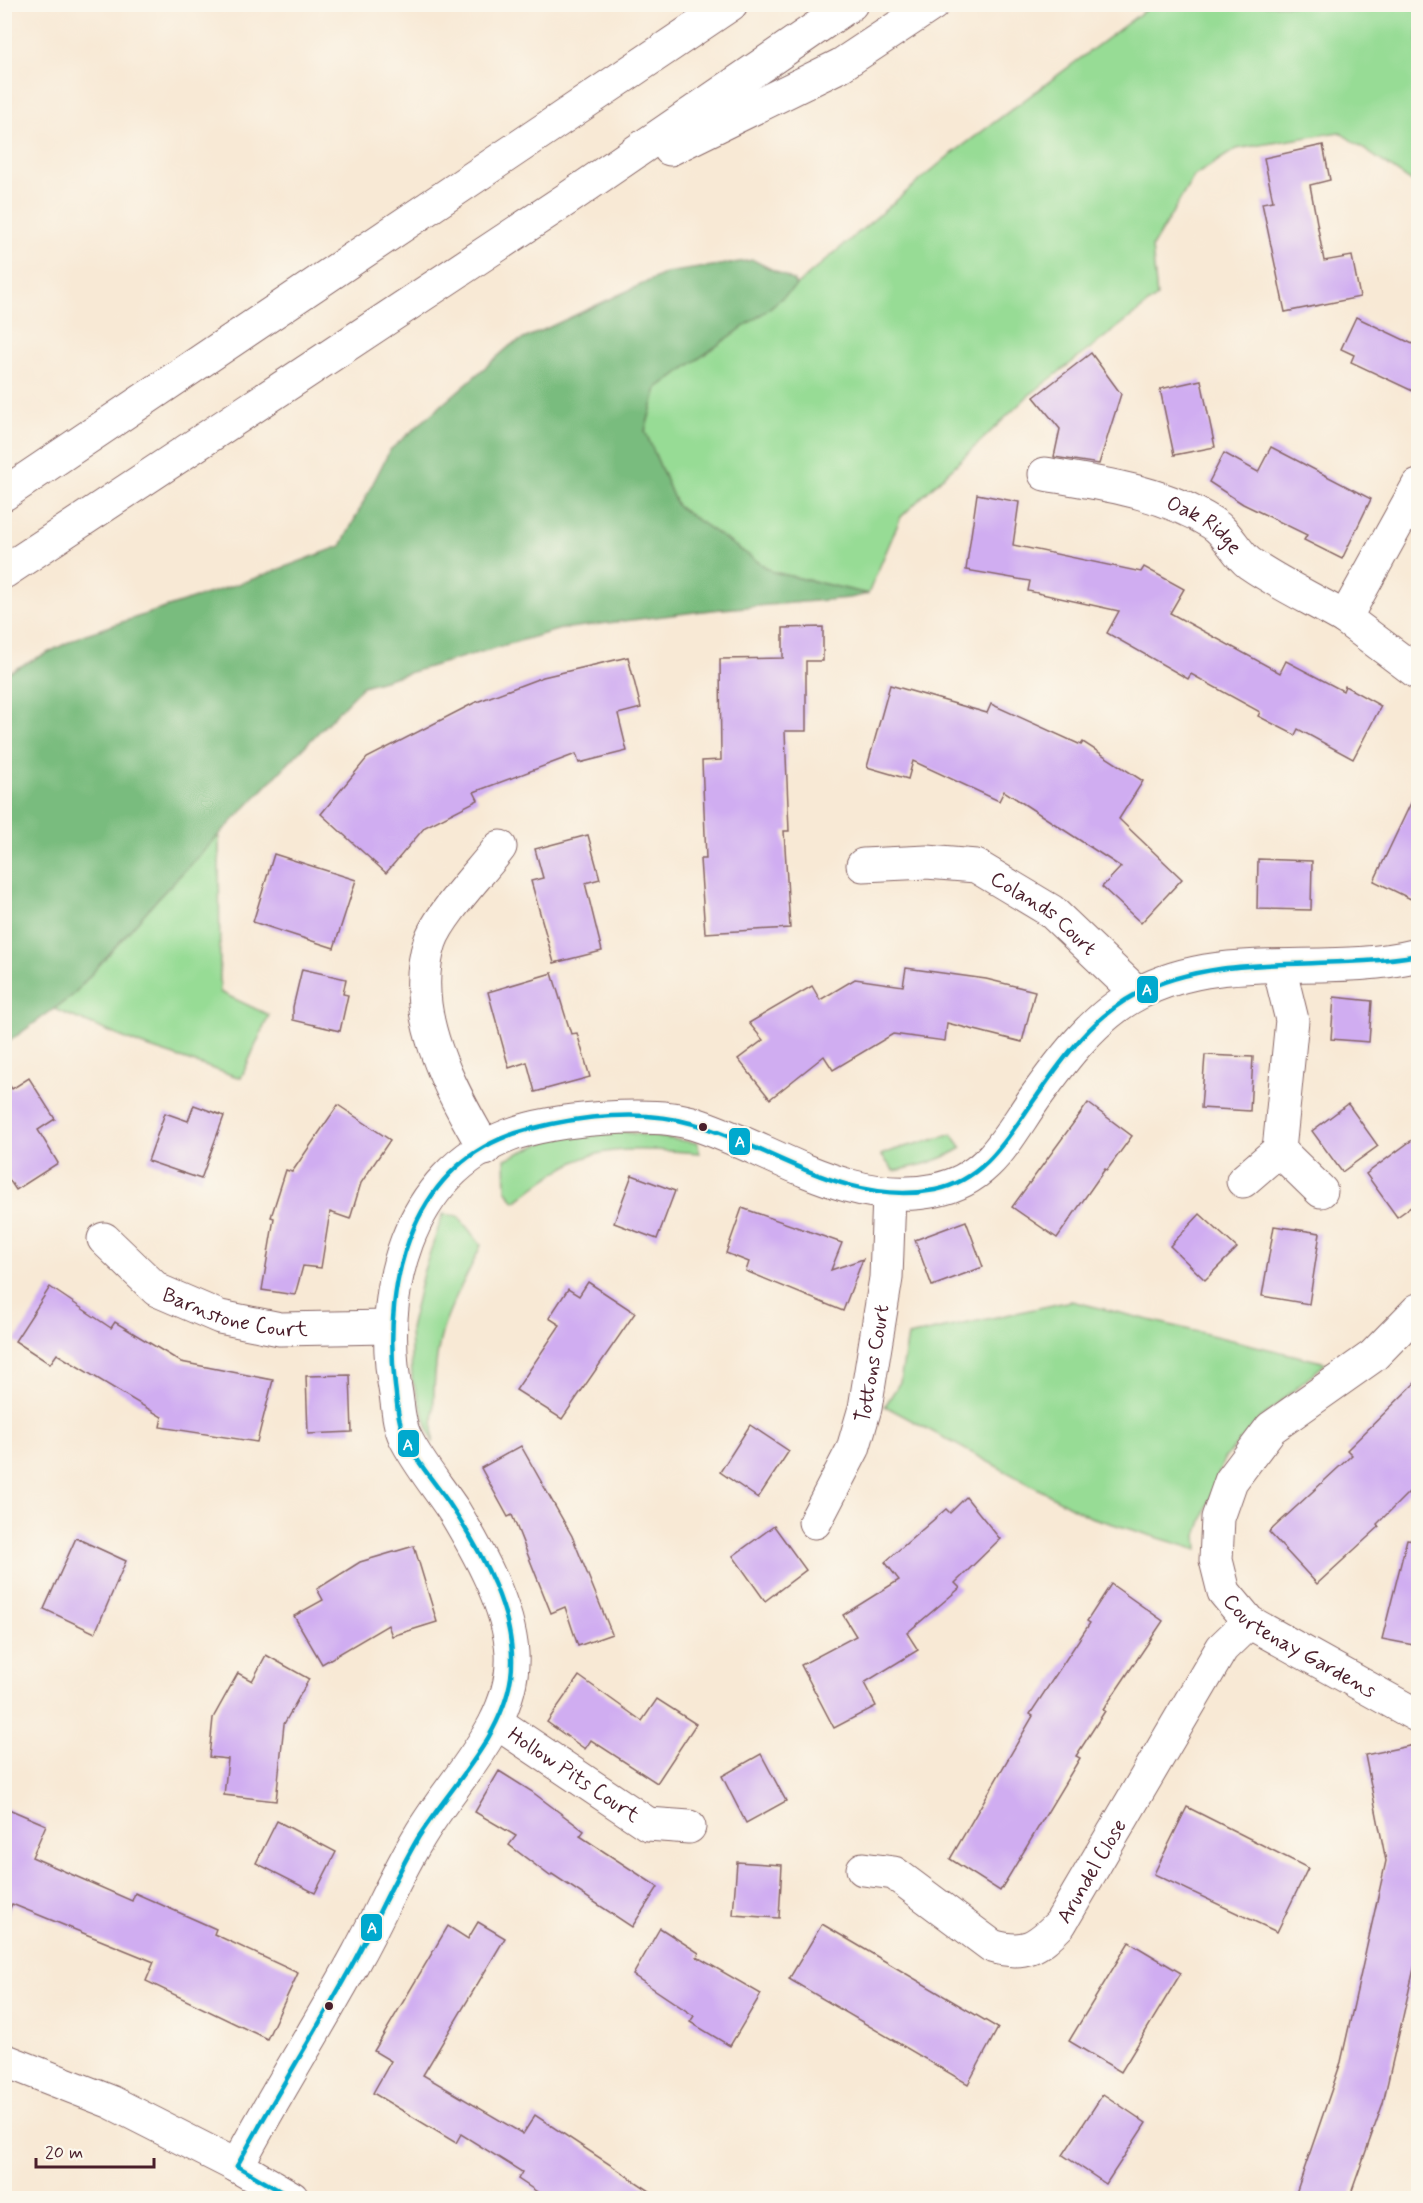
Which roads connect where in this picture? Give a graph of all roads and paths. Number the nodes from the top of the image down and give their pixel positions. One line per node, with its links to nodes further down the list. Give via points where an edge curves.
1 (731, 4): 7 (main road)
2 (851, 4): 4 (main road)
3 (933, 4): 4 (main road, via 841,65)
4 (567, 199): 8 (main road)
5 (1045, 474): 9 (main road, Oak Ridge, via 1134,489 1180,507 1213,523 1247,561)
6 (1419, 486): 9 (main road)
7 (4, 494)
8 (4, 572)
9 (1345, 618): 10 (main road, Oak Ridge)
10 (1419, 673)
11 (500, 847): 16 (main road, via 430,941 424,985 437,1052)
12 (863, 865): 15 (main road, Colands Court, via 927,862 976,866 1051,911)
13 (1419, 955): 14 (main road, via 1386,963)
14 (1279, 967): 15 (main road, via 1239,966 1190,974); 17 (main road, via 1292,1020)
15 (1137, 993): 20 (main road, via 1098,1023 1041,1090 989,1164 965,1182 934,1191)
16 (485, 1149): 20 (main road, via 511,1135 548,1126 657,1115 695,1124 809,1173); 23 (main road, via 455,1166 421,1209 397,1277)
17 (1279, 1150): 18 (main road); 19 (main road)
18 (1243, 1181)
19 (1321, 1191)
20 (889, 1195): 24 (main road, Tottons Court, via 886,1278 865,1408 853,1449)
21 (104, 1239): 23 (main road, Barnstone Court, via 157,1290 220,1317 280,1329)
22 (1419, 1310): 25 (main road, Courtenay Gardens, via 1372,1356 1271,1428 1231,1481 1218,1518 1217,1572 1224,1592)
23 (388, 1327): 27 (main road, via 403,1434 456,1515 500,1601 509,1630 511,1675)
24 (815, 1522)
25 (1249, 1622): 26 (main road, Courtenay Gardens); 29 (main road, Arundel Close, via 1222,1648 1066,1914 1038,1946 1010,1951 992,1946 894,1873)
26 (1419, 1716)
27 (496, 1722): 28 (main road, Hollow Pits Court, via 648,1824); 31 (main road, via 419,1836 357,1956)
28 (689, 1827)
29 (863, 1869)
30 (4, 2061): 31 (main road, via 111,2102)
31 (237, 2166): 32 (main road)
32 (292, 2199)

